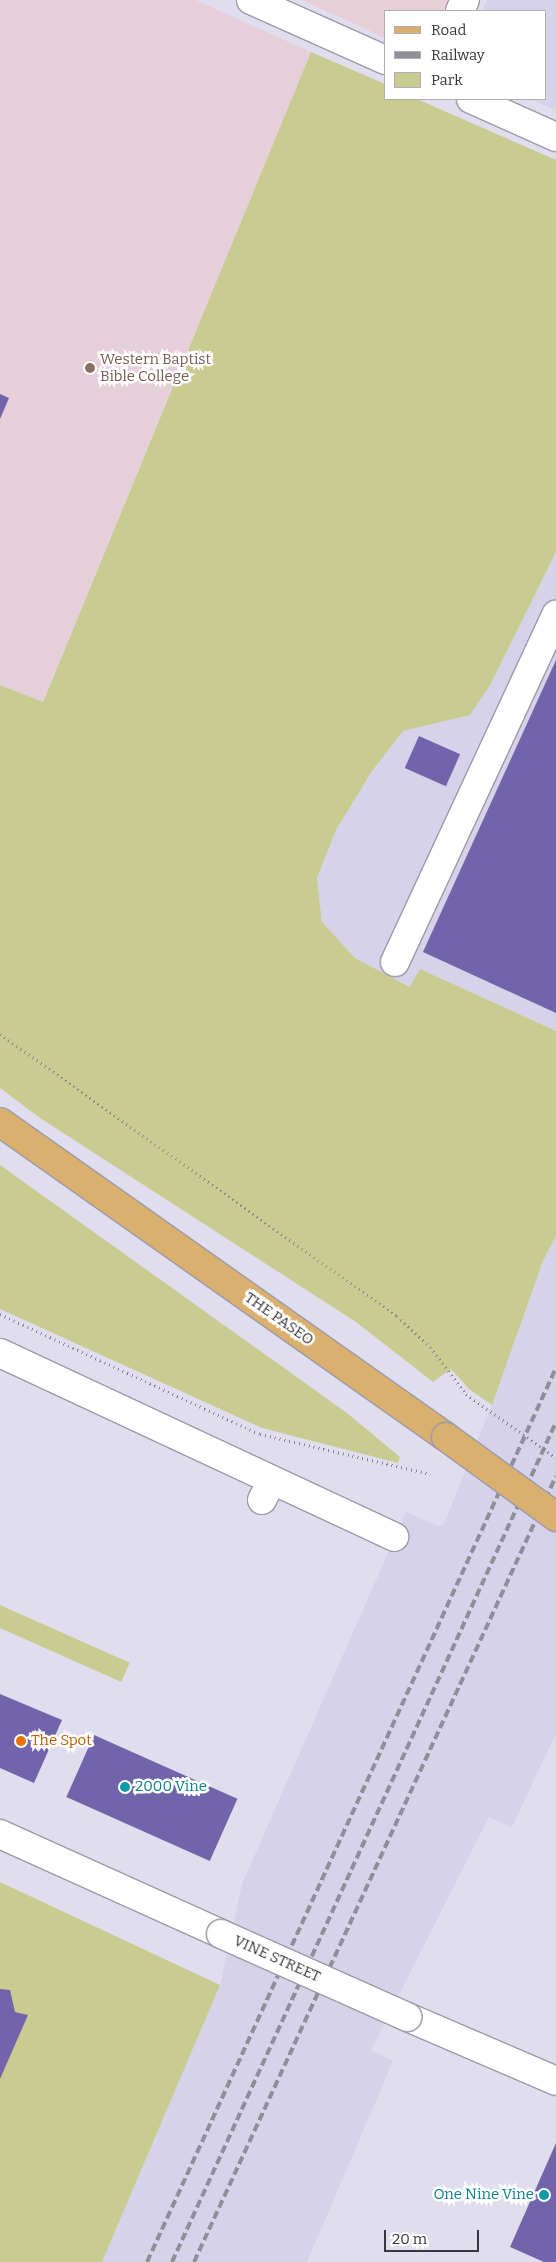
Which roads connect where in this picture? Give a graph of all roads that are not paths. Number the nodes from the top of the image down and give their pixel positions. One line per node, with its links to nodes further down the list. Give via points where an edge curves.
1 (251, 0): 2 (street)
2 (384, 60)
3 (473, 100): 4 (street)
4 (556, 137)
5 (556, 615): 6 (street)
6 (395, 962)
7 (0, 1122): 9 (main road, THE PASEO, bridge)
8 (0, 1353): 10 (street, via 267,1490)
9 (556, 1517)
10 (394, 1537)
11 (0, 1834): 12 (street, VINE STREET, bridge)
12 (556, 2081)

